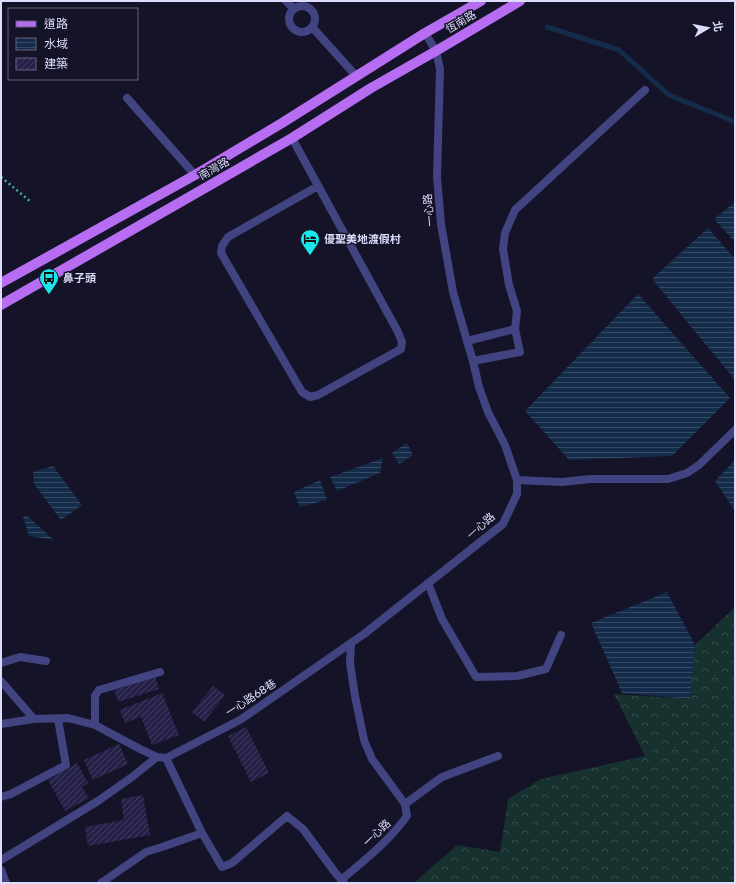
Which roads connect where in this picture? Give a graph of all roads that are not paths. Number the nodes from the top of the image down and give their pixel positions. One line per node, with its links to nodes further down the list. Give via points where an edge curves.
1 (286, 1): 4 (street)
2 (481, 1): 6 (main road, 恆南路)
3 (520, 1): 7 (main road, 恆南路)
4 (293, 8): 5 (street, via 305,6 311,9 315,21); 5 (street, via 288,20 294,31 301,33)
5 (312, 27): 8 (street)
6 (425, 33): 7 (street, 一心路); 8 (main road, 南灣路)
7 (436, 51): 11 (main road, 南灣路, via 370,88); 17 (street, 一心路, via 440,69 437,177 441,224 453,292)
8 (357, 77): 12 (main road, 南灣路)
9 (645, 90): 16 (street, via 515,210 505,233 503,249 509,285 517,311)
10 (127, 98): 12 (street)
11 (292, 138): 13 (street); 15 (main road, 南灣路)
12 (195, 175): 14 (main road, 南灣路)
13 (318, 186): 13 (street, via 402,342 401,349 310,397 302,392 221,253 228,237)
14 (1, 283)
15 (1, 305)
16 (516, 329): 17 (street); 18 (street, via 520,352)
17 (466, 341): 18 (street, 一心路)
18 (473, 361): 20 (street, 一心路, via 488,412)
19 (735, 430): 20 (street, via 699,465 687,473 668,479 591,479 562,482)
20 (517, 480): 21 (street, 一心路, via 517,494 503,524)
21 (428, 583): 22 (street, via 442,619 476,677 517,676 546,669); 23 (street, 一心路)
22 (561, 635)
23 (351, 643): 33 (street, 一心路68巷, via 240,720); 35 (street, via 350,663 364,740 372,758)
24 (46, 661): 25 (street, via 20,657)
25 (1, 663)
26 (160, 672): 31 (street, via 99,690 95,696)
27 (1, 680): 28 (street)
28 (34, 719): 29 (street); 30 (street)
29 (58, 719): 31 (street, via 68,718); 34 (street, via 66,765)
30 (1, 724)
31 (95, 725): 33 (street)
32 (498, 756): 35 (street, via 442,777)
33 (161, 758): 36 (street); 37 (street, 一心路68巷)
34 (1, 797)
35 (405, 804): 39 (street, 一心路, via 407,816 398,828)
36 (202, 833): 39 (street, via 222,867 232,863 287,816 303,829); 41 (street, via 146,852)
37 (1, 860)
38 (1, 870): 40 (street)
39 (342, 882)
40 (6, 883)
41 (100, 883)

